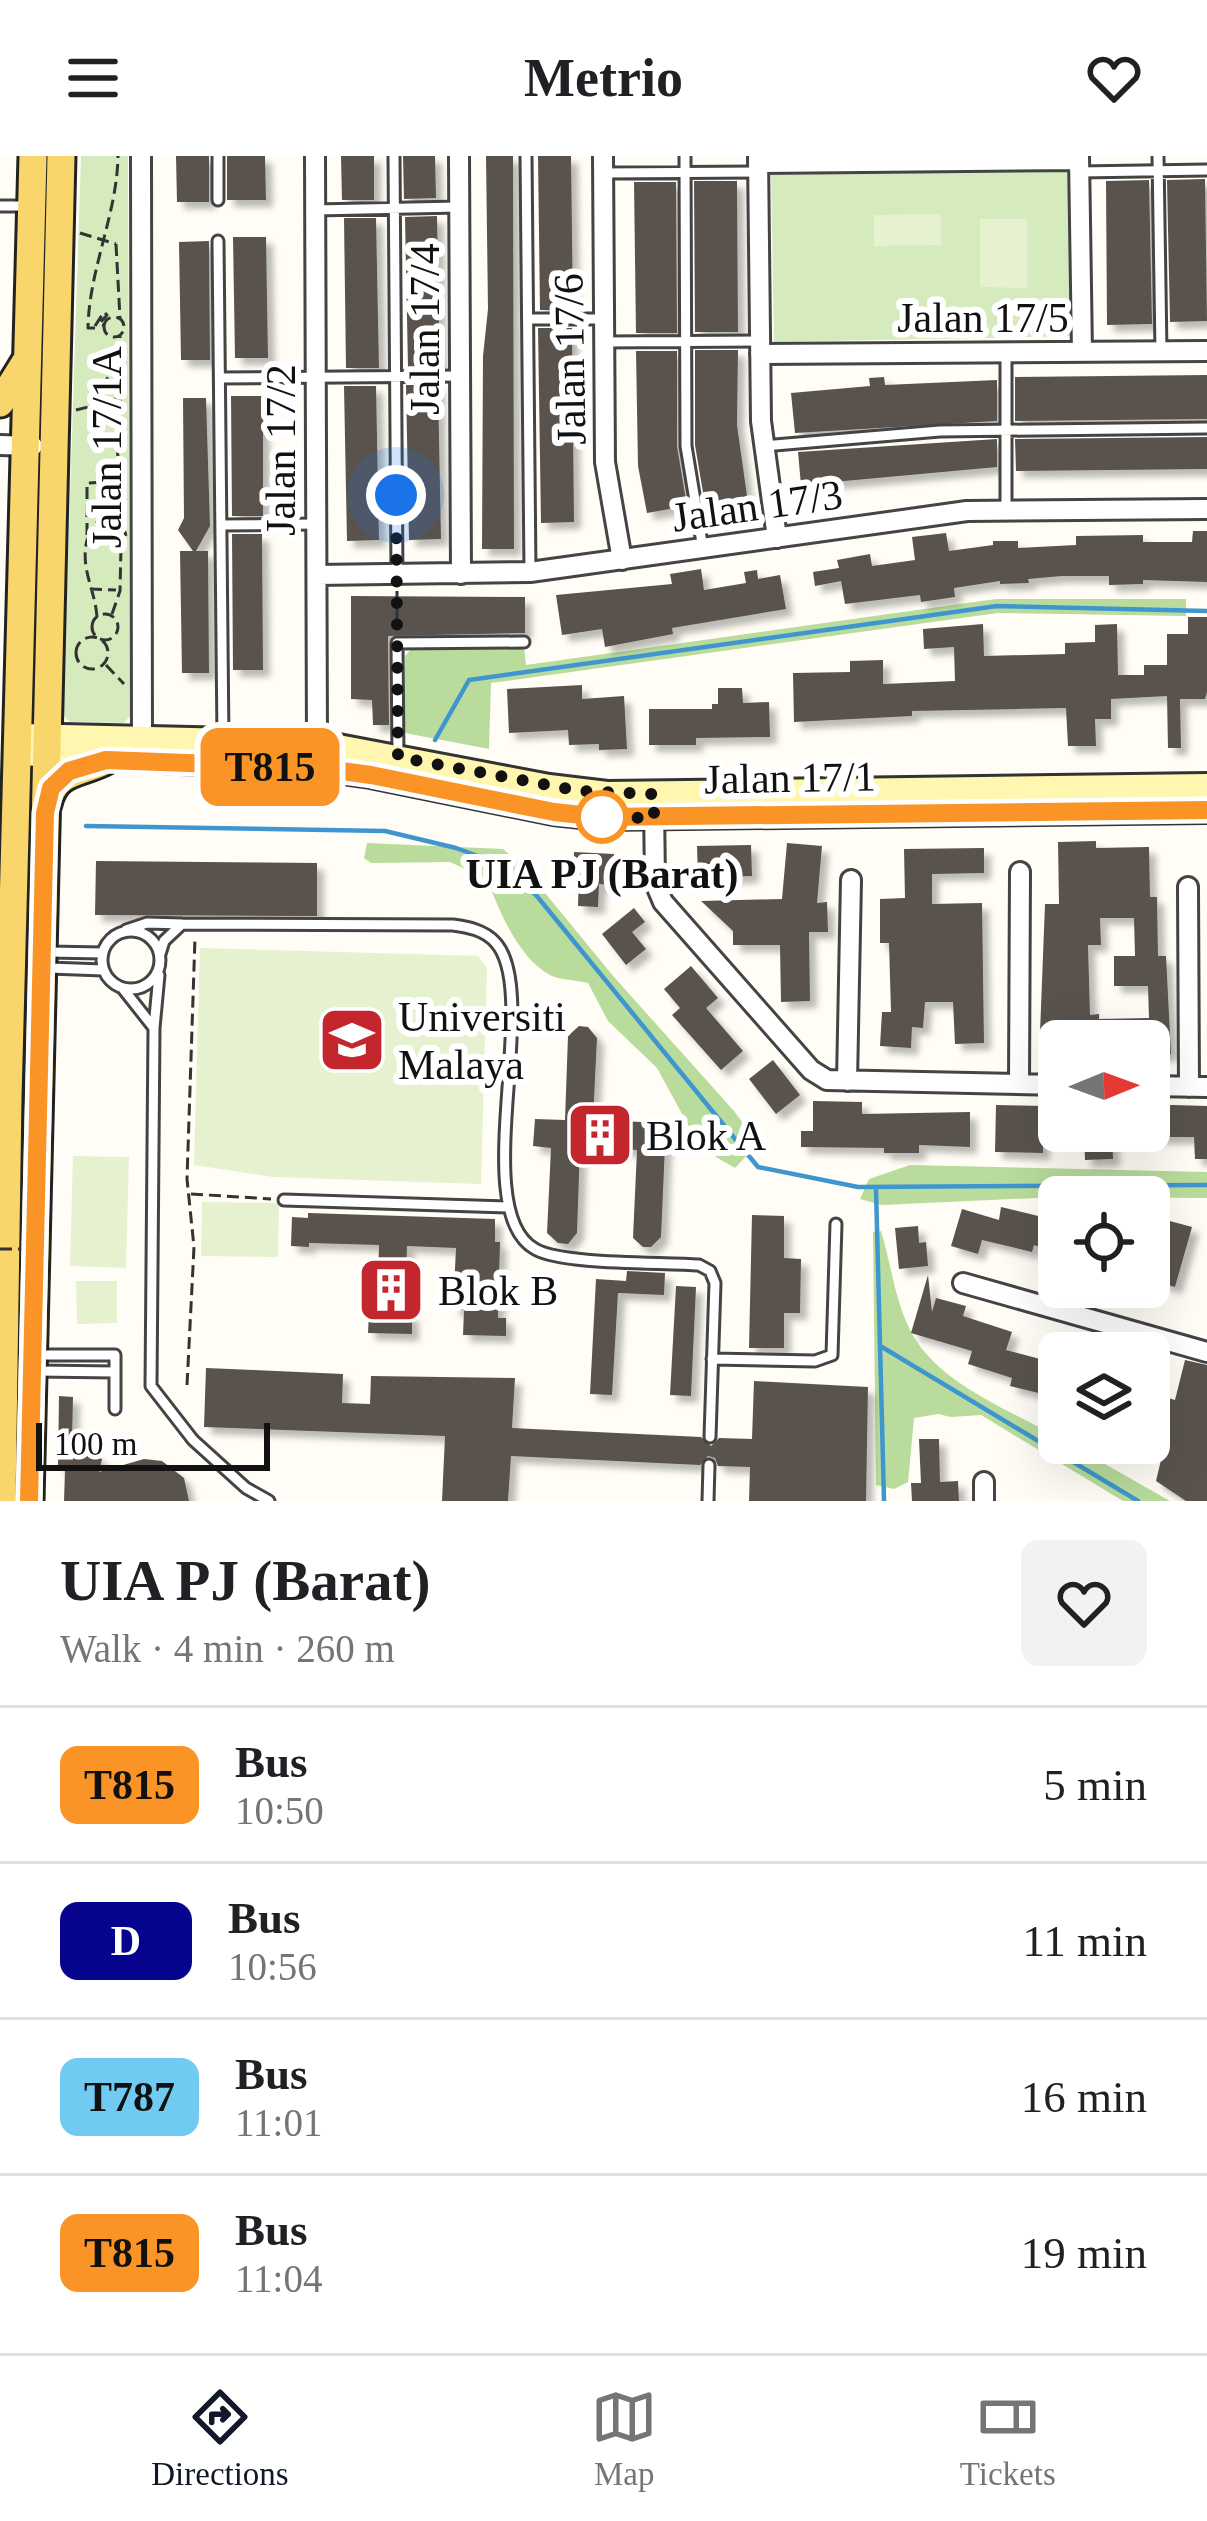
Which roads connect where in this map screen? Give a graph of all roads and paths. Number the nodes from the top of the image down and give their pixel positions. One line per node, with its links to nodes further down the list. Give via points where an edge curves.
1 (33, 156): 23 (main road)
2 (62, 156): 57 (main road)
3 (118, 156): 29 (path)
4 (141, 156): 31 (street, Jalan 17/1A)
5 (218, 156): 21 (lane)
6 (315, 156): 26 (street, Jalan 17/2)
7 (394, 156): 25 (lane)
8 (459, 156): 24 (street, Jalan 17/4)
9 (526, 156): 33 (lane)
10 (685, 156): 20 (lane)
11 (1158, 156): 19 (lane)
12 (999, 158): 14 (street); 15 (street)
13 (842, 159): 14 (street); 17 (street)
14 (917, 159)
15 (1079, 163): 19 (lane); 42 (street)
16 (603, 164): 20 (lane); 34 (street, Jalan 17/6)
17 (758, 164): 20 (lane); 40 (street)
18 (1207, 170): 19 (lane)
19 (1158, 171): 43 (lane)
20 (685, 172): 39 (lane)
21 (218, 200)
22 (0, 206): 23 (lane)
23 (32, 206): 45 (main road)
24 (459, 207): 25 (lane); 47 (street, Jalan 17/4)
25 (394, 208): 26 (lane); 46 (lane)
26 (315, 209): 48 (street, Jalan 17/2)
27 (74, 233): 29 (path)
28 (218, 241): 49 (lane)
29 (104, 242): 30 (path); 36 (path, via 88,295 88,328)
30 (116, 244): 31 (path); 32 (path)
31 (142, 244): 50 (street, Jalan 17/1A)
32 (120, 318): 35 (path); 37 (path)
33 (528, 319): 34 (lane); 73 (lane)
34 (604, 319): 38 (street, Jalan 17/6)
35 (105, 327): 36 (path); 36 (path, via 104,312); 37 (path, via 109,336)
36 (95, 328)
37 (120, 335): 51 (path, via 118,363)
38 (604, 342): 39 (lane); 71 (street, Jalan 17/6, via 605,462)
39 (685, 342): 40 (lane); 70 (lane, via 686,446)
40 (760, 348): 44 (street, Jalan 17/5); 58 (street)
41 (1207, 351): 43 (street, Jalan 17/5)
42 (1082, 352): 43 (street, Jalan 17/5); 44 (street, Jalan 17/5)
43 (1161, 352)
44 (1006, 353): 55 (lane)
45 (28, 356): 52 (main road); 56 (main road)
46 (395, 376): 47 (lane); 48 (lane); 75 (lane)
47 (460, 376): 76 (street, Jalan 17/4)
48 (316, 377): 49 (lane); 62 (street, Jalan 17/2)
49 (220, 378): 63 (lane)
50 (142, 399): 51 (path); 87 (street, Jalan 17/1A)
51 (93, 400): 53 (path); 59 (path, via 117,430)
52 (0, 403)
53 (68, 410)
54 (1207, 428): 55 (lane)
55 (1006, 429): 58 (lane); 60 (lane)
56 (13, 445): 57 (street); 90 (main road)
57 (56, 446): 90 (main road)
58 (763, 446): 66 (street)
59 (119, 482): 64 (path); 67 (path); 67 (path, via 87,482)
60 (1006, 509): 61 (street, Jalan 17/3); 66 (street, Jalan 17/3)
61 (1207, 509)
62 (317, 524): 63 (lane); 74 (street, Jalan 17/2)
63 (221, 525): 88 (lane)
64 (120, 528): 65 (path); 69 (path)
65 (107, 538): 68 (path); 68 (path, via 108,524); 69 (path)
66 (777, 538): 70 (street, Jalan 17/3)
67 (87, 540): 68 (path); 77 (path)
68 (99, 540)
69 (122, 546): 79 (path)
70 (704, 550): 71 (street, Jalan 17/3)
71 (622, 560): 73 (street, Jalan 17/3)
72 (76, 562): 77 (path)
73 (530, 572): 76 (street, Jalan 17/3)
74 (317, 574): 75 (street, Jalan 17/3); 89 (street, Jalan 17/2)
75 (397, 574): 76 (street, Jalan 17/3); 84 (path)
76 (461, 574)
77 (86, 578): 78 (path)
78 (89, 589): 79 (path); 81 (path)
79 (120, 591): 80 (path)
80 (111, 615): 81 (path); 82 (path, via 117,632)
81 (97, 617): 82 (path)
82 (100, 639): 85 (path); 85 (path, via 81,640 76,658 90,670)
83 (524, 642): 84 (lane)
84 (398, 643): 91 (lane)
85 (105, 664): 86 (path)
86 (130, 696)
87 (142, 738): 88 (street, Jalan 17/1); 90 (street, Jalan 17/1)
88 (223, 740): 89 (street, Jalan 17/1)
89 (317, 743): 91 (street, Jalan 17/1)
90 (33, 745): 92 (street, Jalan 17/1); 96 (main road); 97 (main road)
91 (398, 757): 94 (street, Jalan 17/1)
92 (106, 760): 94 (street, Jalan 17/1, via 320,768 554,812); 96 (main road, via 69,771 51,788)
93 (1207, 786): 94 (street, Jalan 17/1)
94 (654, 806): 95 (street, Jalan 17/1); 112 (street, via 655,883 663,902 812,1070)
95 (1207, 809)
96 (45, 813): 106 (main road)
97 (9, 866): 109 (main road)
98 (1020, 872): 113 (street)
99 (851, 880): 112 (street)
100 (1189, 887): 115 (street)
101 (195, 924): 102 (lane); 116 (path); 118 (lane, via 453,925 496,943 510,978)
102 (182, 925): 103 (lane, via 147,923); 105 (lane)
103 (122, 932): 104 (lane); 105 (lane, via 141,932)
104 (103, 953): 106 (lane); 107 (lane)
105 (160, 954): 108 (lane)
106 (41, 960): 107 (lane); 109 (lane); 126 (main road)
107 (103, 970): 110 (lane)
108 (159, 970): 110 (lane, via 149,984); 111 (lane)
109 (13, 981): 123 (main road)
110 (124, 989): 111 (lane)
111 (154, 1028): 136 (lane, via 151,1385 193,1440)
112 (847, 1081): 113 (street)
113 (1019, 1084): 114 (street)
114 (1038, 1084)
115 (1198, 1087)
116 (189, 1194): 117 (path); 128 (path)
117 (284, 1200): 118 (lane)
118 (507, 1208): 125 (lane, via 518,1235 540,1252 705,1267 715,1283)
119 (836, 1224): 125 (lane, via 832,1355)
120 (0, 1249): 121 (path, bridge)
121 (51, 1249)
122 (963, 1283): 124 (street)
123 (3, 1333): 130 (main road)
124 (1207, 1352)
125 (712, 1359): 131 (lane)
126 (34, 1362): 127 (lane); 127 (lane, via 116,1354); 135 (main road)
127 (115, 1372): 129 (lane)
128 (188, 1384)
129 (115, 1409)
130 (4, 1430): 132 (main road); 134 (main road)
131 (710, 1437)
132 (0, 1464)
133 (709, 1466): 137 (lane)
134 (2, 1501)
135 (29, 1501)
136 (269, 1501)
137 (708, 1501)

